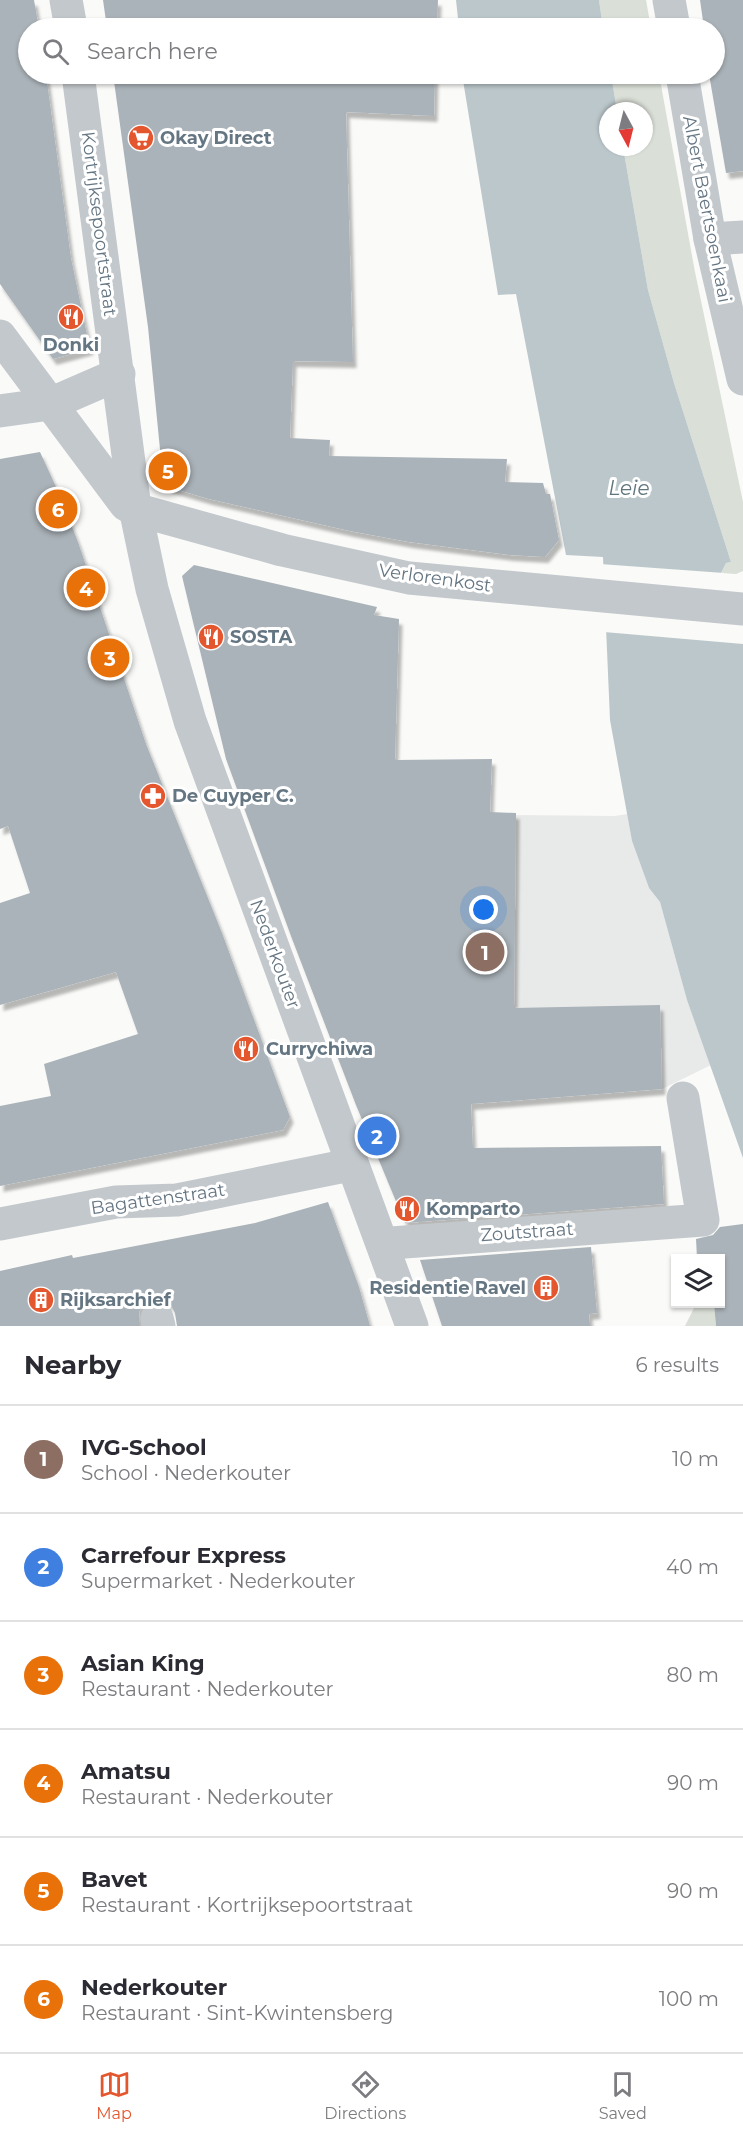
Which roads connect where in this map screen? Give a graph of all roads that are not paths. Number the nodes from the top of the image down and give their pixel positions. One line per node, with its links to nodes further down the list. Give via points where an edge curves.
1 (66, 0): 3 (street)
2 (669, 0): 4 (street)
3 (69, 18)
4 (672, 18)
5 (79, 84): 10 (street, Kortrijksepoortstraat)
6 (684, 84): 8 (street, Albert Baertsoenkaai)
7 (743, 237): 8 (street)
8 (710, 238): 11 (street, Albert Baertsoenkaai)
9 (0, 336): 12 (street)
10 (118, 374): 12 (street); 14 (street, Kortrijksepoortstraat)
11 (743, 379)
12 (50, 404): 13 (street); 14 (street, via 126,505)
13 (0, 411)
14 (135, 508): 15 (street, Verlorenkost, via 282,550 409,578); 17 (street, Nederkouter, via 152,589 190,721)
15 (743, 609)
16 (683, 1098): 19 (street, Zoutstraat, via 703,1220)
17 (350, 1162): 18 (street, Bagattenstraat, via 177,1200 116,1202); 19 (street, Nederkouter)
18 (0, 1224)
19 (384, 1245): 20 (street, Nederkouter)
20 (412, 1326)

